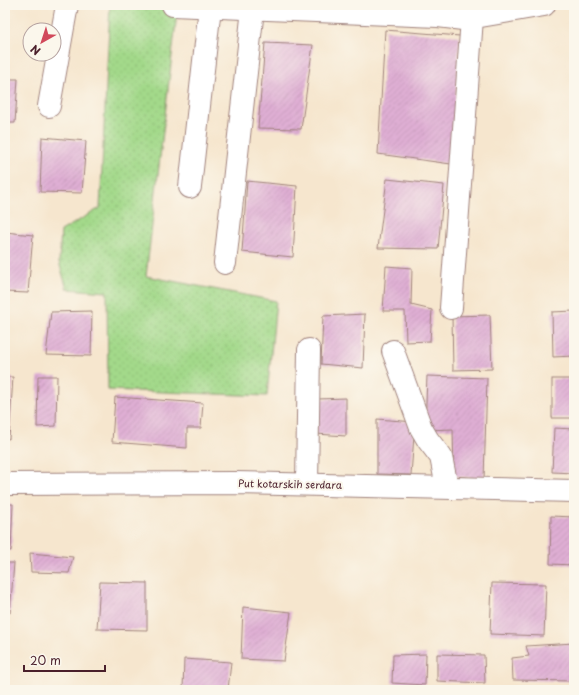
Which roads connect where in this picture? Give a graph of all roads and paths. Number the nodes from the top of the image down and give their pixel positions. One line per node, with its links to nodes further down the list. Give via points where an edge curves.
1 (67, 5): 8 (street)
2 (173, 5): 4 (street)
3 (544, 5): 7 (street)
4 (210, 6): 5 (street); 9 (street)
5 (253, 8): 6 (street); 10 (street)
6 (327, 8): 7 (street)
7 (472, 18): 11 (street)
8 (49, 106)
9 (190, 187)
10 (226, 263)
11 (452, 308)
12 (309, 350): 15 (street)
13 (393, 351): 16 (street, via 421,428 441,457)
14 (5, 484): 15 (street, Put kotarskih serdara)
15 (306, 484): 16 (street, Put kotarskih serdara)
16 (447, 488): 17 (street, Put kotarskih serdara)
17 (574, 491)

